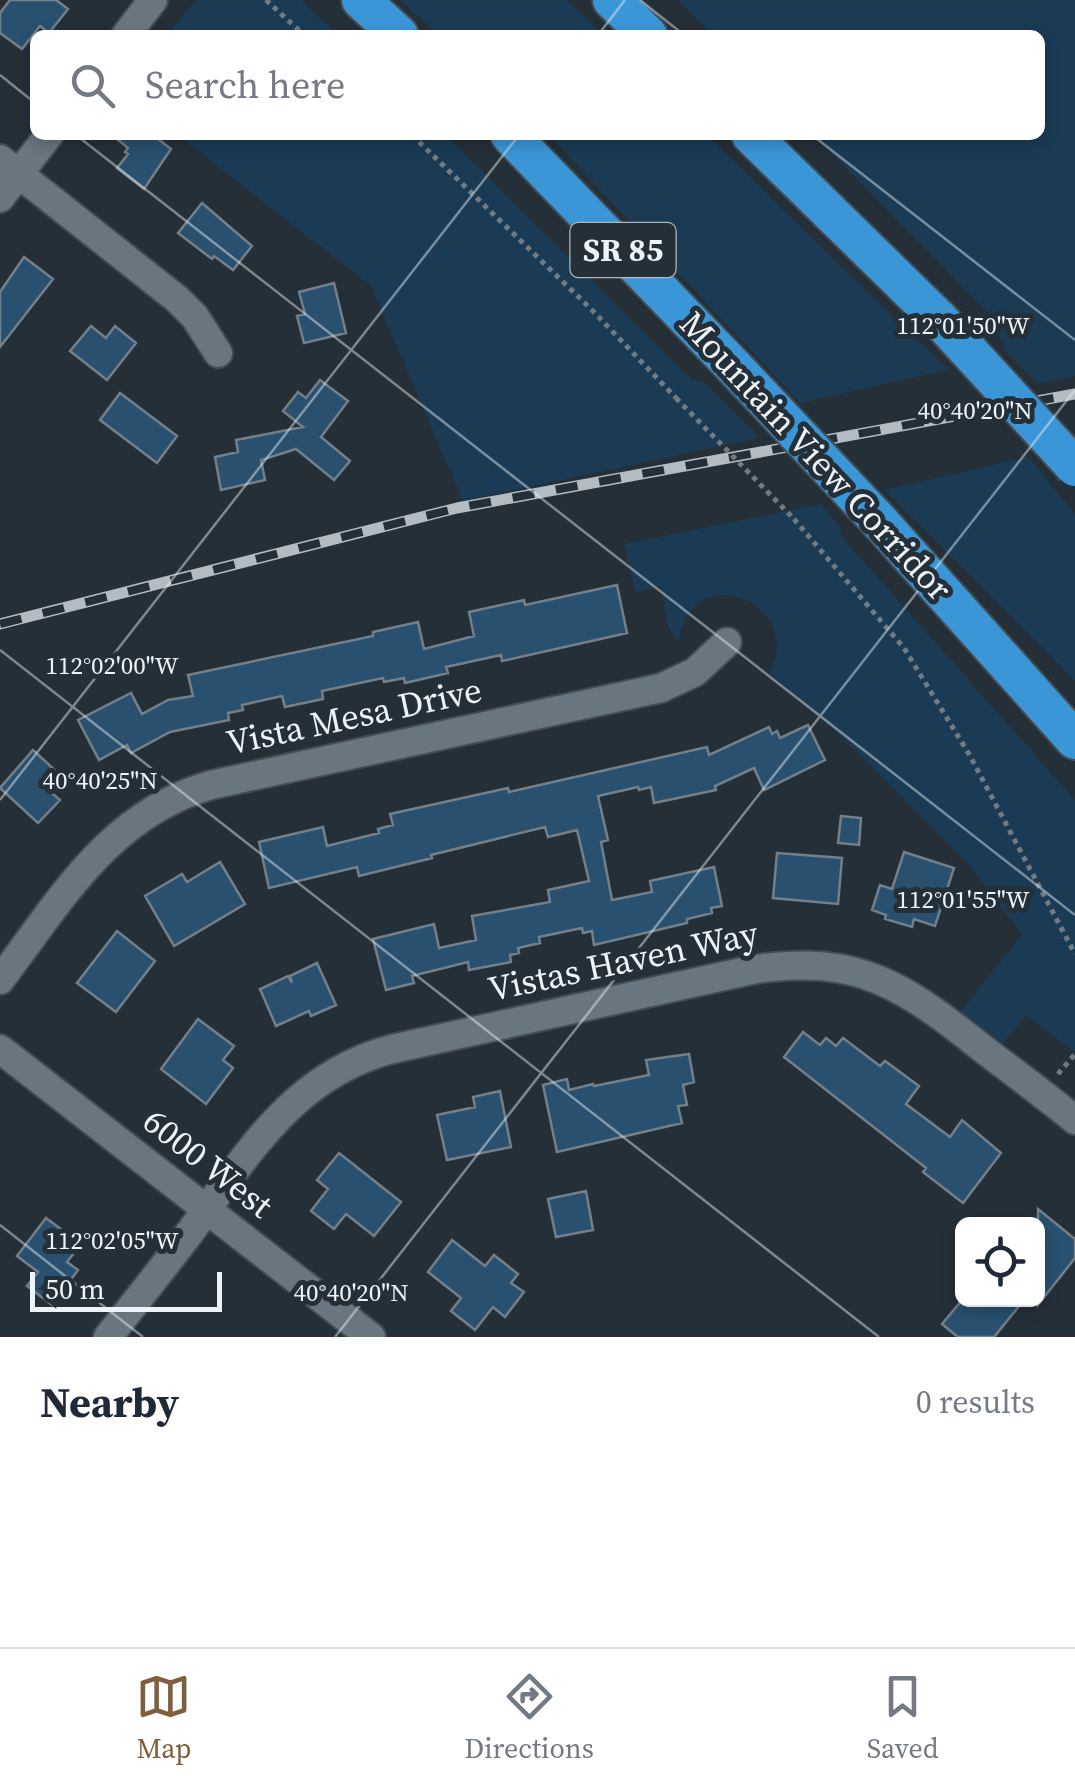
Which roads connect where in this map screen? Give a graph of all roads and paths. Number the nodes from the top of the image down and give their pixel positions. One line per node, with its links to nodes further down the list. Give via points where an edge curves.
1 (154, 0): 5 (street)
2 (266, 0): 6 (path)
3 (361, 0): 7 (highway)
4 (612, 0): 8 (highway)
5 (130, 30)
6 (299, 30)
7 (394, 30)
8 (643, 30)
9 (42, 140): 13 (street)
10 (417, 140): 19 (path, bridge, via 794,519 904,648 969,754)
11 (515, 140): 18 (highway, Mountain View Corridor / SR 85, bridge, via 879,522)
12 (755, 140): 16 (highway, bridge, via 940,320)
13 (9, 166): 14 (street); 15 (street, via 178,298)
14 (0, 198)
15 (218, 353)
16 (1075, 467)
17 (727, 642): 20 (street, Vista Mesa Drive, via 695,672 661,688 211,785 168,800 94,857)
18 (1075, 740)
19 (1075, 954)
20 (0, 980)
21 (0, 1049): 23 (street, 6000 West)
22 (1075, 1120): 23 (street, Vistas Haven Way, via 893,985 840,968 784,966 367,1056 293,1102)
23 (206, 1209): 24 (street, Vistas Haven Way); 25 (street, 6000 West)
24 (108, 1337)
25 (371, 1337)

